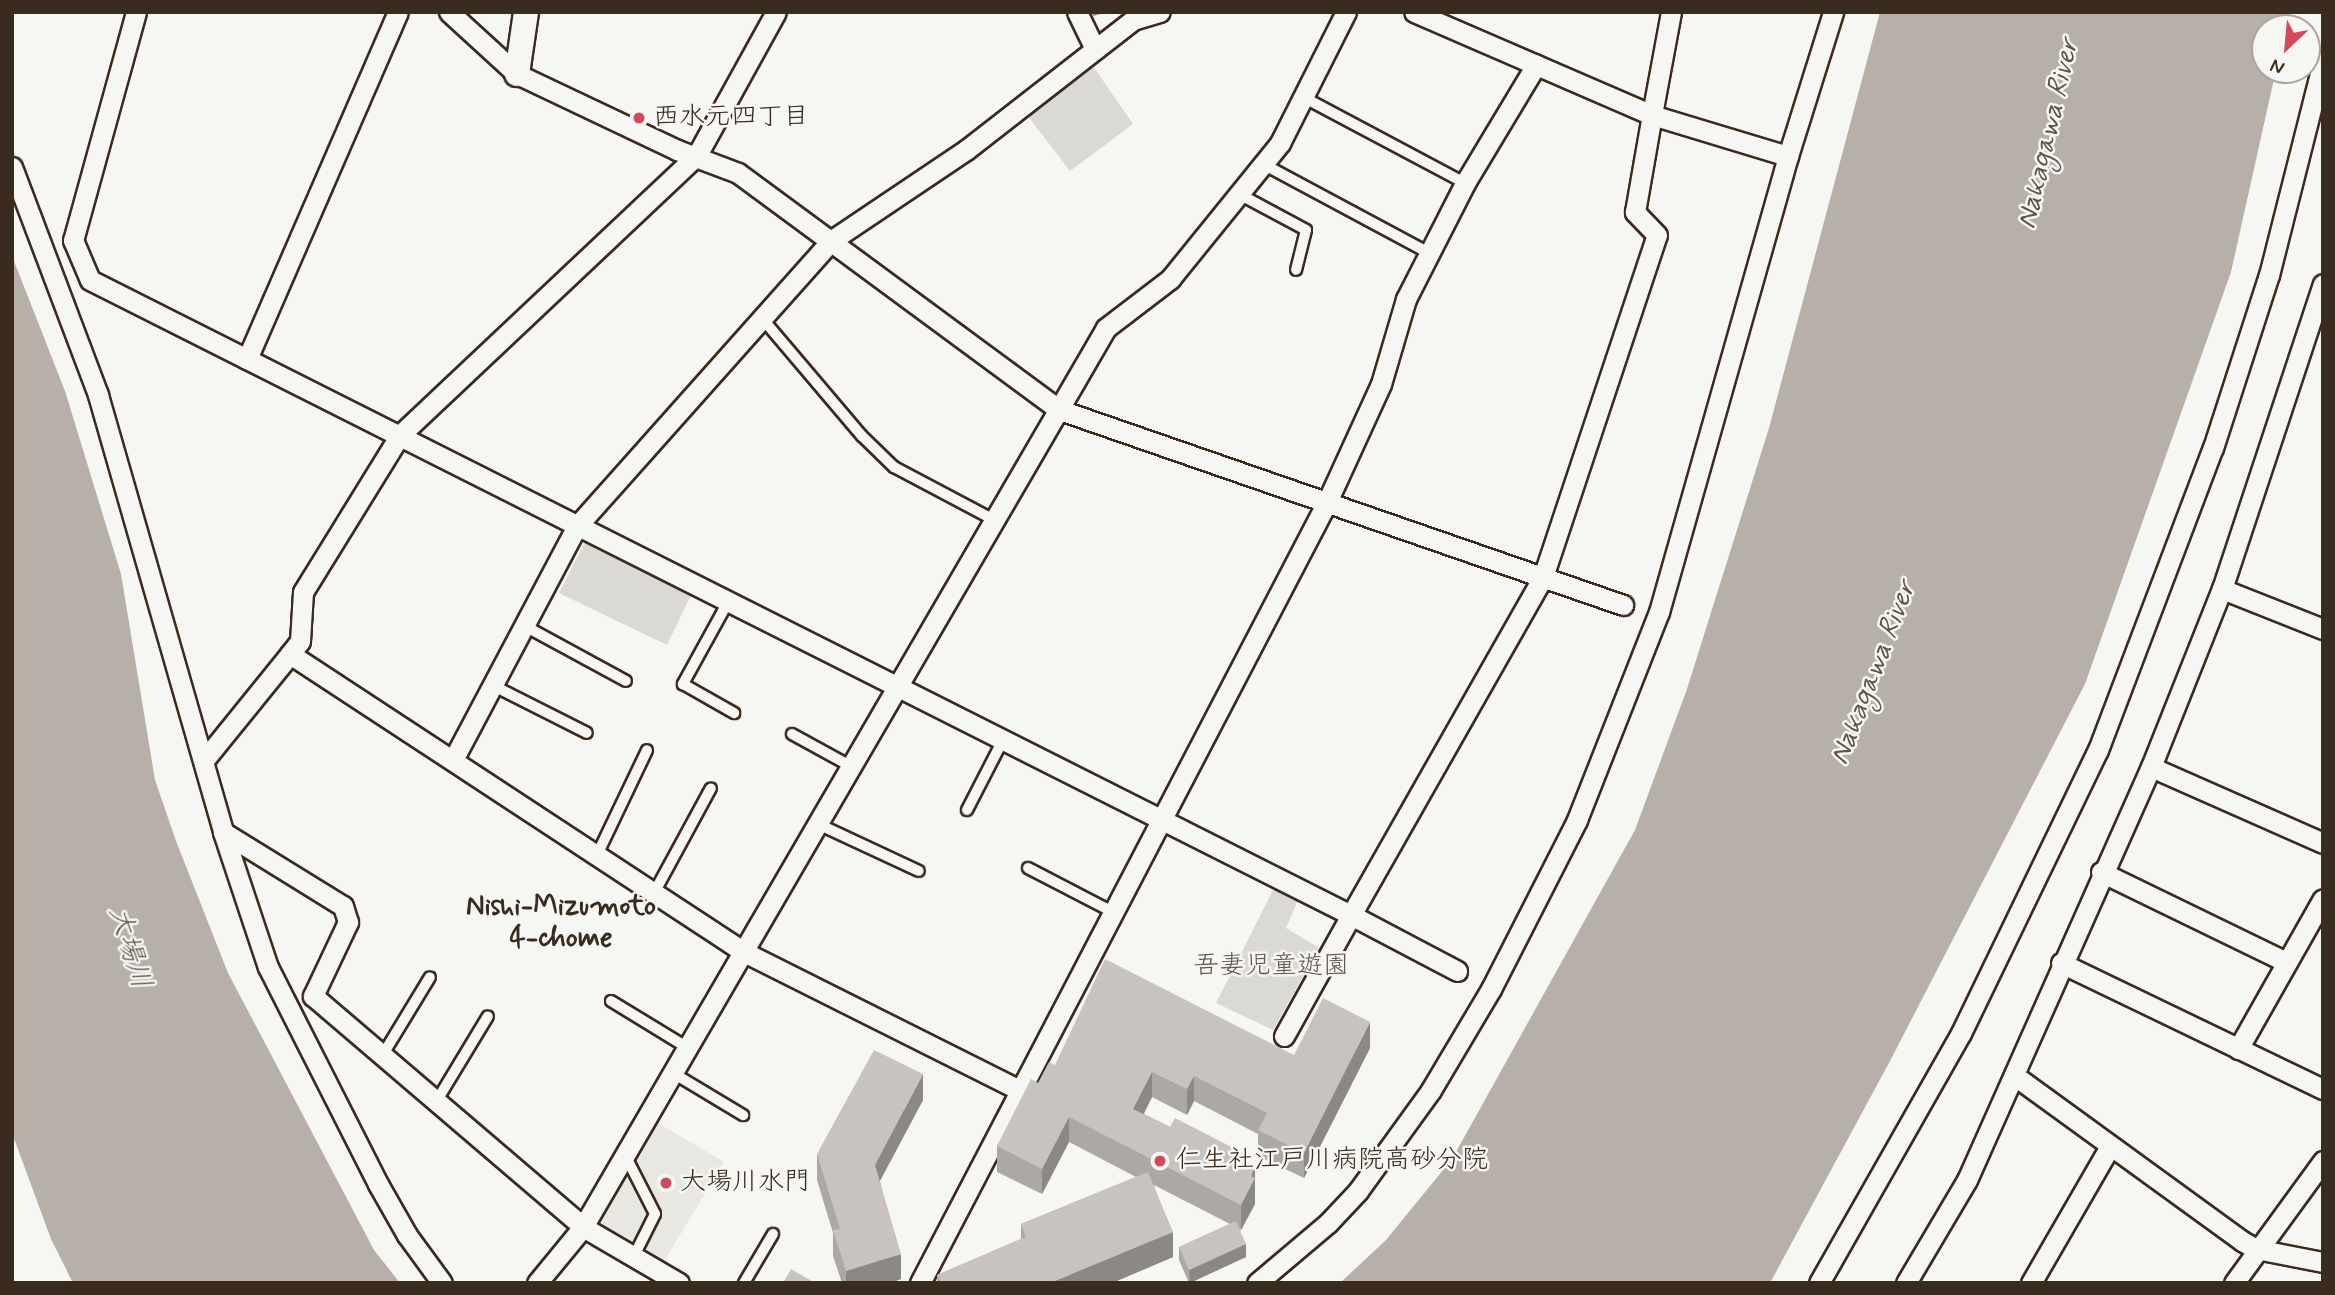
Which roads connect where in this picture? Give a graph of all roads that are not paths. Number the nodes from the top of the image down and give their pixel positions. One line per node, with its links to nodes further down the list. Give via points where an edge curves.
1 (136, 12): 29 (street, via 73,240 90,280)
2 (398, 12): 29 (street)
3 (449, 12): 15 (street)
4 (526, 12): 15 (street)
5 (776, 12): 18 (street)
6 (1077, 12): 12 (street)
7 (1160, 12): 12 (street, via 1133,20)
8 (1346, 12): 16 (street)
9 (1414, 12): 14 (street)
10 (1671, 12): 17 (street)
11 (1833, 12): 19 (street)
12 (1095, 49): 24 (street, via 966,150)
13 (2323, 61): 99 (street, via 2269,275 2226,408 2171,567 2098,750 1961,1033)
14 (1536, 65): 17 (street); 22 (street)
15 (517, 74): 18 (street, via 677,150)
16 (1303, 97): 20 (street, via 1280,143); 22 (lane)
17 (1652, 115): 19 (street); 35 (street, via 1634,212 1657,235)
18 (697, 155): 24 (street, via 738,173); 31 (street)
19 (1788, 156): 98 (street, via 1659,612 1577,820 1491,989 1431,1090 1358,1191)
20 (1263, 164): 23 (street); 25 (lane)
21 (12, 167): 50 (street, via 99,395)
22 (1465, 183): 25 (street)
23 (1239, 194): 26 (lane, via 1306,230); 30 (street, via 1170,279 1106,328)
24 (832, 240): 28 (street); 30 (street)
25 (1431, 254): 32 (street, via 1406,299 1381,384)
26 (1296, 270)
27 (2323, 284): 36 (street, via 2312,353)
28 (761, 317): 33 (lane, via 894,467); 34 (street)
29 (247, 359): 31 (street)
30 (1060, 410): 32 (street); 33 (street)
31 (400, 435): 34 (street); 41 (street, via 310,578 303,592 300,641)
32 (1327, 502): 35 (street); 56 (street)
33 (997, 521): 44 (street)
34 (577, 526): 37 (street); 39 (street)
35 (1543, 577): 38 (street); 67 (street)
36 (2222, 589): 40 (street); 52 (street)
37 (728, 602): 44 (street); 45 (lane, via 683,684)
38 (1623, 605)
39 (523, 625): 42 (lane); 43 (street)
40 (2323, 629)
41 (290, 653): 50 (street); 51 (street)
42 (626, 681)
43 (492, 685): 46 (lane); 51 (street)
44 (898, 688): 48 (street); 53 (street)
45 (734, 713)
46 (587, 733)
47 (792, 734): 53 (lane)
48 (1002, 742): 55 (lane); 56 (street)
49 (647, 750): 60 (lane)
50 (205, 759): 58 (street)
51 (453, 760): 60 (street)
52 (2151, 766): 59 (street); 63 (street)
53 (852, 767): 57 (street)
54 (711, 788): 64 (lane)
55 (967, 810)
56 (1158, 819): 66 (street); 67 (street)
57 (818, 824): 62 (lane); 68 (street)
58 (223, 832): 78 (street, via 343,906 348,922 313,996); 93 (street, via 268,967 305,1045 407,1235)
59 (2323, 843)
60 (597, 855): 64 (street)
61 (1028, 868): 66 (lane)
62 (919, 871)
63 (2101, 872): 69 (street); 70 (street)
64 (654, 892): 68 (street)
65 (2323, 899): 69 (street)
66 (1111, 911): 82 (street)
67 (1351, 915): 71 (street); 75 (street)
68 (744, 951): 76 (street); 82 (street)
69 (2286, 962): 77 (street)
70 (2061, 963): 77 (street); 80 (street)
71 (1457, 971)
72 (429, 977): 78 (lane)
73 (611, 1001): 76 (lane)
74 (488, 1016): 83 (lane)
75 (1284, 1036)
76 (688, 1048): 79 (street)
77 (2238, 1049): 81 (street)
78 (382, 1056): 83 (street)
79 (673, 1073): 84 (lane); 86 (street)
80 (2014, 1076): 85 (street); 100 (street, via 1967,1180)
81 (2323, 1089)
82 (1019, 1090): 97 (street)
83 (436, 1102): 88 (street)
84 (743, 1115)
85 (2110, 1146): 90 (street); 101 (street)
86 (625, 1154): 88 (street); 91 (lane, via 655,1214)
87 (2323, 1161): 90 (street)
88 (583, 1227): 91 (street); 94 (street)
89 (773, 1234): 96 (lane)
90 (2256, 1249): 92 (street); 102 (street)
91 (634, 1256): 95 (street)
92 (2323, 1262)
93 (442, 1283)
94 (537, 1283)
95 (678, 1283)
96 (744, 1283)
97 (920, 1283)
98 (1257, 1283)
99 (1819, 1283)
100 (1906, 1283)
101 (2031, 1283)
102 (2234, 1283)

